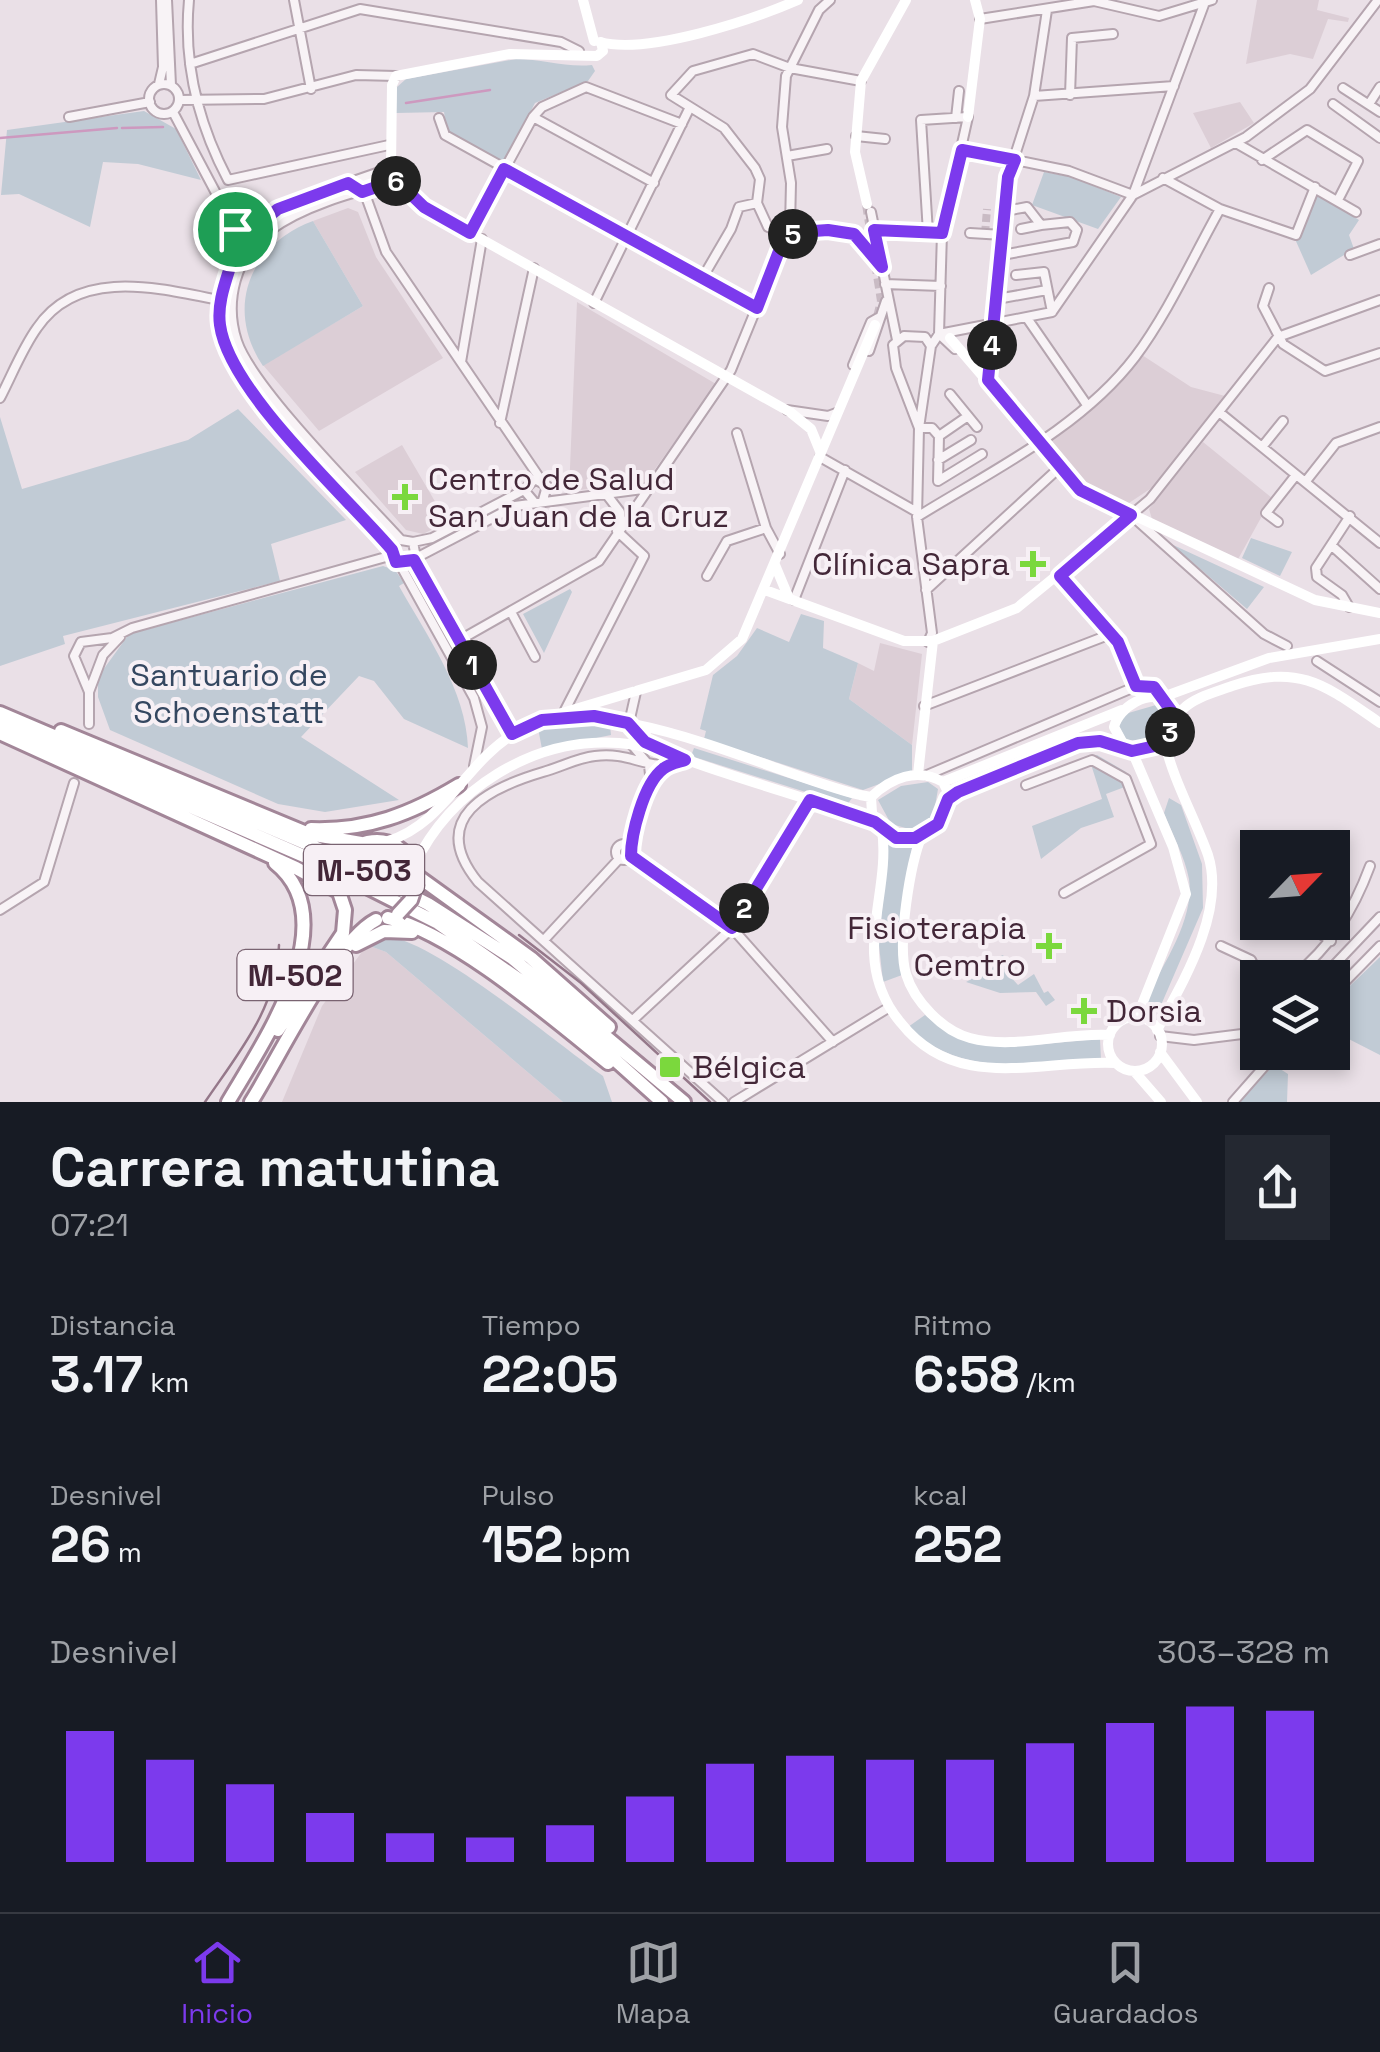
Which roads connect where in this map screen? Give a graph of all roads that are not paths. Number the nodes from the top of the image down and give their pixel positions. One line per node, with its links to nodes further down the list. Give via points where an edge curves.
1 (164, 0): 20 (street); 21 (street)
2 (189, 0): 17 (street)
3 (294, 0): 14 (street)
4 (583, 0): 16 (street)
5 (798, 0): 16 (street, via 740,24)
6 (830, 0): 18 (street)
7 (906, 0): 22 (street)
8 (975, 0): 13 (street)
9 (1378, 0): 45 (street, via 1318,83)
10 (1208, 1): 11 (street, via 1159,16 1106,1); 23 (street)
11 (1067, 4): 12 (street)
12 (1047, 10): 13 (street); 28 (street)
13 (980, 19): 37 (street)
14 (299, 29): 16 (street, via 360,9); 17 (street); 26 (street)
15 (1113, 34): 27 (street, via 1072,38)
16 (591, 47): 19 (street)
17 (190, 64): 31 (street)
18 (790, 68): 22 (street); 34 (street, via 750,54 692,70 672,92); 49 (street, via 782,107)
19 (396, 76): 26 (street, via 356,75); 46 (street)
20 (158, 85): 21 (street); 30 (street)
21 (171, 85): 29 (street)
22 (861, 85): 42 (street)
23 (1174, 86): 27 (street); 60 (street)
24 (1380, 87): 33 (street)
25 (1343, 88): 33 (street)
26 (311, 89): 31 (street)
27 (1070, 95): 28 (street)
28 (1034, 96): 50 (street)
29 (180, 100): 31 (street); 35 (street)
30 (150, 102): 35 (street, via 158,113); 38 (street)
31 (196, 102): 46 (street, via 233,182)
32 (1332, 104): 43 (street)
33 (1369, 104): 36 (street)
34 (690, 107): 41 (street); 63 (street, via 724,128 755,168)
35 (173, 112): 71 (street)
36 (1380, 112)
37 (958, 115): 37 (street, via 957,105 961,91); 48 (street); 75 (street, via 921,120)
38 (69, 116)
39 (532, 117): 41 (street, via 586,86); 53 (street); 57 (street)
40 (439, 118): 53 (street, via 445,135)
41 (682, 124): 57 (street)
42 (856, 136): 44 (street); 64 (street)
43 (1380, 138)
44 (885, 139)
45 (1236, 143): 51 (street); 54 (street)
46 (388, 146): 52 (street)
47 (828, 149): 49 (street)
48 (962, 150): 50 (street); 76 (street)
49 (787, 156): 74 (street)
50 (1015, 160): 60 (street); 66 (street)
51 (1262, 160): 58 (street); 62 (street, via 1306,130 1358,161)
52 (390, 168): 55 (street); 56 (street)
53 (504, 169): 73 (street); 80 (street)
54 (1163, 178): 60 (street); 65 (street)
55 (396, 180): 59 (street); 73 (street, via 424,207)
56 (348, 183): 59 (street); 78 (street, via 278,209)
57 (654, 183): 80 (street)
58 (1315, 186): 62 (street); 65 (street, via 1296,235)
59 (365, 195): 61 (street); 68 (street)
60 (1132, 195): 100 (street)
61 (346, 197): 68 (street, via 364,204); 128 (street, via 269,231 245,259 233,294 232,321 245,359)
62 (1338, 200): 67 (street)
63 (757, 203): 74 (street, via 768,227); 89 (street, via 739,207)
64 (869, 208): 72 (street)
65 (1220, 209): 114 (street, via 1135,357)
66 (1004, 211): 69 (street, via 1031,209); 79 (street)
67 (1356, 212)
68 (373, 218): 109 (street, via 393,262)
69 (1041, 225): 70 (street); 84 (street, via 1074,223 1077,234 1070,243)
70 (1022, 228)
71 (235, 229): 78 (street); 83 (street)
72 (874, 230): 75 (street); 86 (street)
73 (470, 233): 81 (street)
74 (786, 233): 86 (street, via 854,234); 99 (street)
75 (928, 233): 76 (street)
76 (942, 233): 91 (street)
77 (970, 233): 79 (street)
78 (246, 234): 83 (street)
79 (1003, 235): 84 (street)
80 (630, 236): 89 (street); 98 (street)
81 (482, 239): 87 (street); 109 (street)
82 (1380, 244): 85 (street)
83 (238, 246): 95 (street)
84 (1002, 255): 94 (street)
85 (1350, 255)
86 (882, 267): 90 (street)
87 (534, 268): 98 (street); 120 (street)
88 (1016, 275): 93 (street, via 1044,272)
89 (703, 277): 99 (street)
90 (885, 284): 91 (street); 97 (street)
91 (941, 286): 104 (street)
92 (1269, 288): 105 (street, via 1263,306)
93 (1047, 290): 94 (street); 100 (street)
94 (998, 299): 102 (street)
95 (218, 300): 113 (street, via 130,286 91,288 48,313); 134 (street, via 228,357)
96 (1380, 300): 105 (street)
97 (886, 301): 103 (street); 106 (street)
98 (594, 303): 110 (street)
99 (757, 308): 110 (street)
100 (1052, 312): 101 (street)
101 (1027, 318): 102 (street); 114 (street)
102 (996, 321): 104 (street); 111 (street)
103 (877, 322): 117 (street)
104 (944, 336): 107 (street); 111 (street)
105 (1278, 336): 108 (street, via 1325,371); 116 (street)
106 (897, 340): 107 (street, via 926,338); 123 (street, via 896,368)
107 (931, 346): 123 (street)
108 (1380, 353)
109 (462, 362): 120 (street)
110 (726, 378): 115 (street); 143 (street)
111 (988, 380): 127 (street)
112 (950, 394): 118 (street)
113 (0, 398)
114 (1087, 405): 127 (street)
115 (786, 410): 117 (street); 131 (street, via 810,428)
116 (1220, 412): 129 (street); 147 (street)
117 (836, 413): 131 (street)
118 (968, 416): 121 (street); 125 (street)
119 (1284, 422): 129 (street)
120 (500, 423): 130 (street)
121 (977, 427)
122 (1380, 427): 141 (street, via 1336,443)
123 (919, 428): 125 (street); 146 (street)
124 (737, 433): 151 (street)
125 (939, 436): 133 (street)
126 (971, 440): 133 (street)
127 (1040, 441): 135 (street); 146 (street)
128 (318, 446): 134 (street); 137 (street)
129 (1262, 447): 138 (street)
130 (520, 453): 140 (street); 142 (street)
131 (820, 454): 136 (street); 158 (street)
132 (982, 454): 133 (street, via 938,481)
133 (938, 460)
134 (314, 463): 139 (street)
135 (1059, 468): 147 (street, via 1080,490); 164 (street)
136 (845, 470): 146 (street); 165 (street)
137 (342, 475): 139 (street); 152 (street)
138 (1296, 475): 141 (street); 149 (street, via 1266,512)
139 (327, 478): 156 (street)
140 (541, 480): 142 (street); 145 (street, via 548,494)
141 (1306, 481): 148 (street)
142 (525, 487): 145 (street); 153 (street)
143 (650, 488): 144 (street); 150 (street)
144 (607, 496): 145 (street); 150 (street, via 620,512)
145 (538, 502): 157 (street, via 497,512)
146 (917, 514): 164 (street)
147 (1131, 515): 161 (street); 166 (street, via 1280,586); 175 (street, via 1264,634)
148 (1350, 516): 154 (street); 155 (street)
149 (1278, 522)
150 (618, 528): 167 (street, via 599,561); 188 (street, via 644,556)
151 (766, 528): 158 (street); 160 (street, via 727,541)
152 (401, 540): 153 (street); 156 (street)
153 (413, 542): 157 (street)
154 (1380, 543)
155 (1331, 545): 162 (street); 166 (street, via 1316,568 1318,577)
156 (392, 553): 159 (street); 169 (street)
157 (415, 559): 159 (street); 174 (street)
158 (777, 560): 163 (street); 165 (street)
159 (403, 564): 206 (street, via 474,698 482,727)
160 (707, 576)
161 (1060, 576): 170 (street); 171 (street, via 1017,608)
162 (1380, 589)
163 (765, 590): 165 (street); 181 (street, via 742,638 715,666)
164 (925, 591): 171 (street)
165 (791, 598): 171 (street, via 904,641)
166 (1350, 608): 168 (street)
167 (511, 612): 174 (street); 177 (street)
168 (1378, 614)
169 (132, 628): 173 (street); 176 (street)
170 (1111, 634): 182 (street); 186 (street)
171 (933, 639): 186 (street)
172 (1380, 639): 184 (street, via 1269,658)
173 (95, 642): 176 (street); 179 (street, via 78,644)
174 (458, 642): 197 (street)
175 (1287, 646)
176 (102, 655): 180 (street)
177 (535, 657)
178 (1317, 661): 185 (street)
179 (77, 664): 180 (street); 183 (street)
180 (96, 666): 183 (street)
181 (649, 685): 188 (street); 192 (street, via 632,698)
182 (1133, 690): 184 (street, via 1150,684); 187 (street); 207 (street)
183 (89, 692): 195 (street)
184 (1162, 697): 187 (street); 191 (street)
185 (1380, 702)
186 (924, 706): 207 (street)
187 (1123, 709): 200 (street, via 1114,728); 208 (street)
188 (565, 710): 190 (street)
189 (0, 711): 216 (highway, M-503); 257 (highway, M-503, via 319,849 428,904 512,958)
190 (542, 720): 192 (street, via 594,716); 197 (street)
191 (1175, 722): 193 (street, via 1206,696 1275,674 1315,680); 198 (street)
192 (628, 723): 201 (street); 213 (street)
193 (1380, 723)
194 (0, 724): 256 (highway, M-503, via 314,860 438,923 547,999)
195 (89, 724)
196 (0, 732): 222 (highway, M-503)
197 (512, 734): 206 (street)
198 (1164, 740): 202 (street); 246 (street, via 1213,886 1200,937)
199 (632, 745): 201 (street); 204 (street); 226 (street, via 571,748 482,781 442,817)
200 (1121, 745): 202 (street); 214 (street, via 1078,743)
201 (658, 751): 203 (street)
202 (1132, 751): 244 (street, via 1186,894)
203 (685, 760): 205 (street); 215 (street)
204 (649, 765): 205 (street); 210 (street); 233 (street, via 626,755 590,756 504,783 472,806 459,832 468,869)
205 (663, 768): 210 (street)
206 (472, 770): 211 (street)
207 (922, 774): 208 (street); 213 (street, via 888,783)
208 (943, 782): 214 (street)
209 (74, 783): 229 (street, via 44,882)
210 (651, 784): 221 (street)
211 (458, 785): 216 (highway, M-503, via 422,808 360,827 310,829); 220 (street, via 424,823)
212 (1026, 785): 228 (street, via 1092,760 1126,779 1151,844)
213 (871, 797): 217 (street)
214 (948, 799): 218 (street, via 943,817)
215 (810, 800): 217 (street); 232 (street)
216 (275, 818): 219 (highway, M-503, via 328,840)
217 (878, 826): 218 (street, via 902,839); 243 (street, via 884,848 874,950)
218 (922, 835): 247 (street, via 904,950 906,974 931,1014 983,1040)
219 (362, 842): 220 (highway); 227 (highway, M-502, bridge, via 341,862)
220 (388, 842): 226 (highway)
221 (628, 845): 223 (street); 224 (street, via 616,847)
222 (256, 850): 227 (highway, M-503); 254 (highway, M-502, via 292,881 301,903 301,939 286,998)
223 (631, 856): 224 (street); 232 (street)
224 (619, 859): 233 (street)
225 (1370, 866): 234 (street)
226 (416, 874): 231 (highway, M-502, bridge, via 411,900); 257 (highway, M-503, via 574,992)
227 (339, 893): 231 (highway, M-502, via 363,918); 254 (highway, M-502, via 346,922 337,944)
228 (1064, 893)
229 (0, 910)
230 (1380, 917): 240 (street)
231 (387, 918): 235 (highway, M-503); 242 (highway, M-502, via 354,938)
232 (732, 928): 245 (street); 249 (street)
233 (544, 940): 245 (street)
234 (1331, 941): 239 (street)
235 (444, 942): 242 (highway, M-503, via 402,929 369,936); 256 (highway, M-503)
236 (1226, 946): 238 (street)
237 (1380, 946): 241 (street)
238 (1251, 960)
239 (1311, 960)
240 (1339, 960)
241 (1350, 977)
242 (325, 980): 255 (highway, M-502)
243 (888, 1008): 249 (street); 251 (street, via 917,1042 972,1069)
244 (1137, 1018): 246 (street); 247 (street, via 1122,1020)
245 (634, 1019): 258 (street)
246 (1159, 1033): 248 (street, via 1209,1040); 250 (street)
247 (1110, 1035): 251 (street)
248 (1240, 1035)
249 (833, 1042): 259 (street)
250 (1160, 1052): 253 (street, via 1148,1068); 261 (street)
251 (1116, 1064): 253 (street)
252 (1261, 1070): 262 (street)
253 (1134, 1071): 260 (street)
254 (228, 1102)
255 (253, 1102)
256 (659, 1102)
257 (685, 1102)
258 (723, 1102)
259 (734, 1102)
260 (1161, 1102)
261 (1197, 1102)
262 (1233, 1102)

